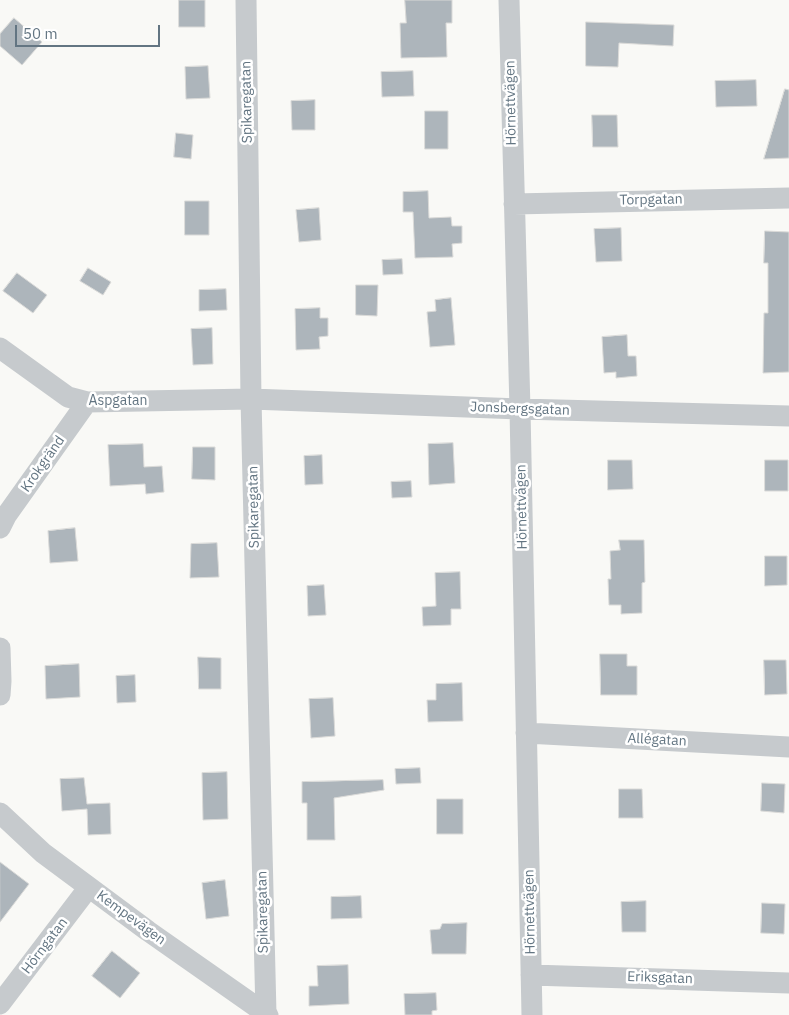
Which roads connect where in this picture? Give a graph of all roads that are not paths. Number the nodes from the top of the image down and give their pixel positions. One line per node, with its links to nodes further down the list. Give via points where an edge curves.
1 (246, 0): 6 (street, Spikaregatan)
2 (509, 0): 4 (street, Hörnettvägen)
3 (789, 198): 4 (street, Torpgatan)
4 (514, 204): 8 (street, Hörnettvägen)
5 (0, 348): 7 (street, Aspgatan, via 68,397)
6 (251, 399): 7 (street, Aspgatan); 8 (street, Jonsbergsgatan); 20 (street, Spikaregatan)
7 (87, 402): 10 (street, Krokgränd)
8 (520, 409): 9 (street, Jonsbergsgatan); 13 (street, Hörnettvägen)
9 (789, 416)
10 (0, 528)
11 (0, 648): 12 (street)
12 (0, 694)
13 (526, 734): 14 (street, Allégatan); 17 (street, Hörnettvägen)
14 (789, 747)
15 (0, 813): 16 (street, Kempevägen, via 43,853)
16 (89, 887): 19 (street, Hörngatan); 20 (street, Kempevägen)
17 (531, 975): 18 (street, Eriksgatan); 21 (street, Hörnettvägen)
18 (789, 982)
19 (0, 1004)
20 (267, 1014)
21 (532, 1015)

